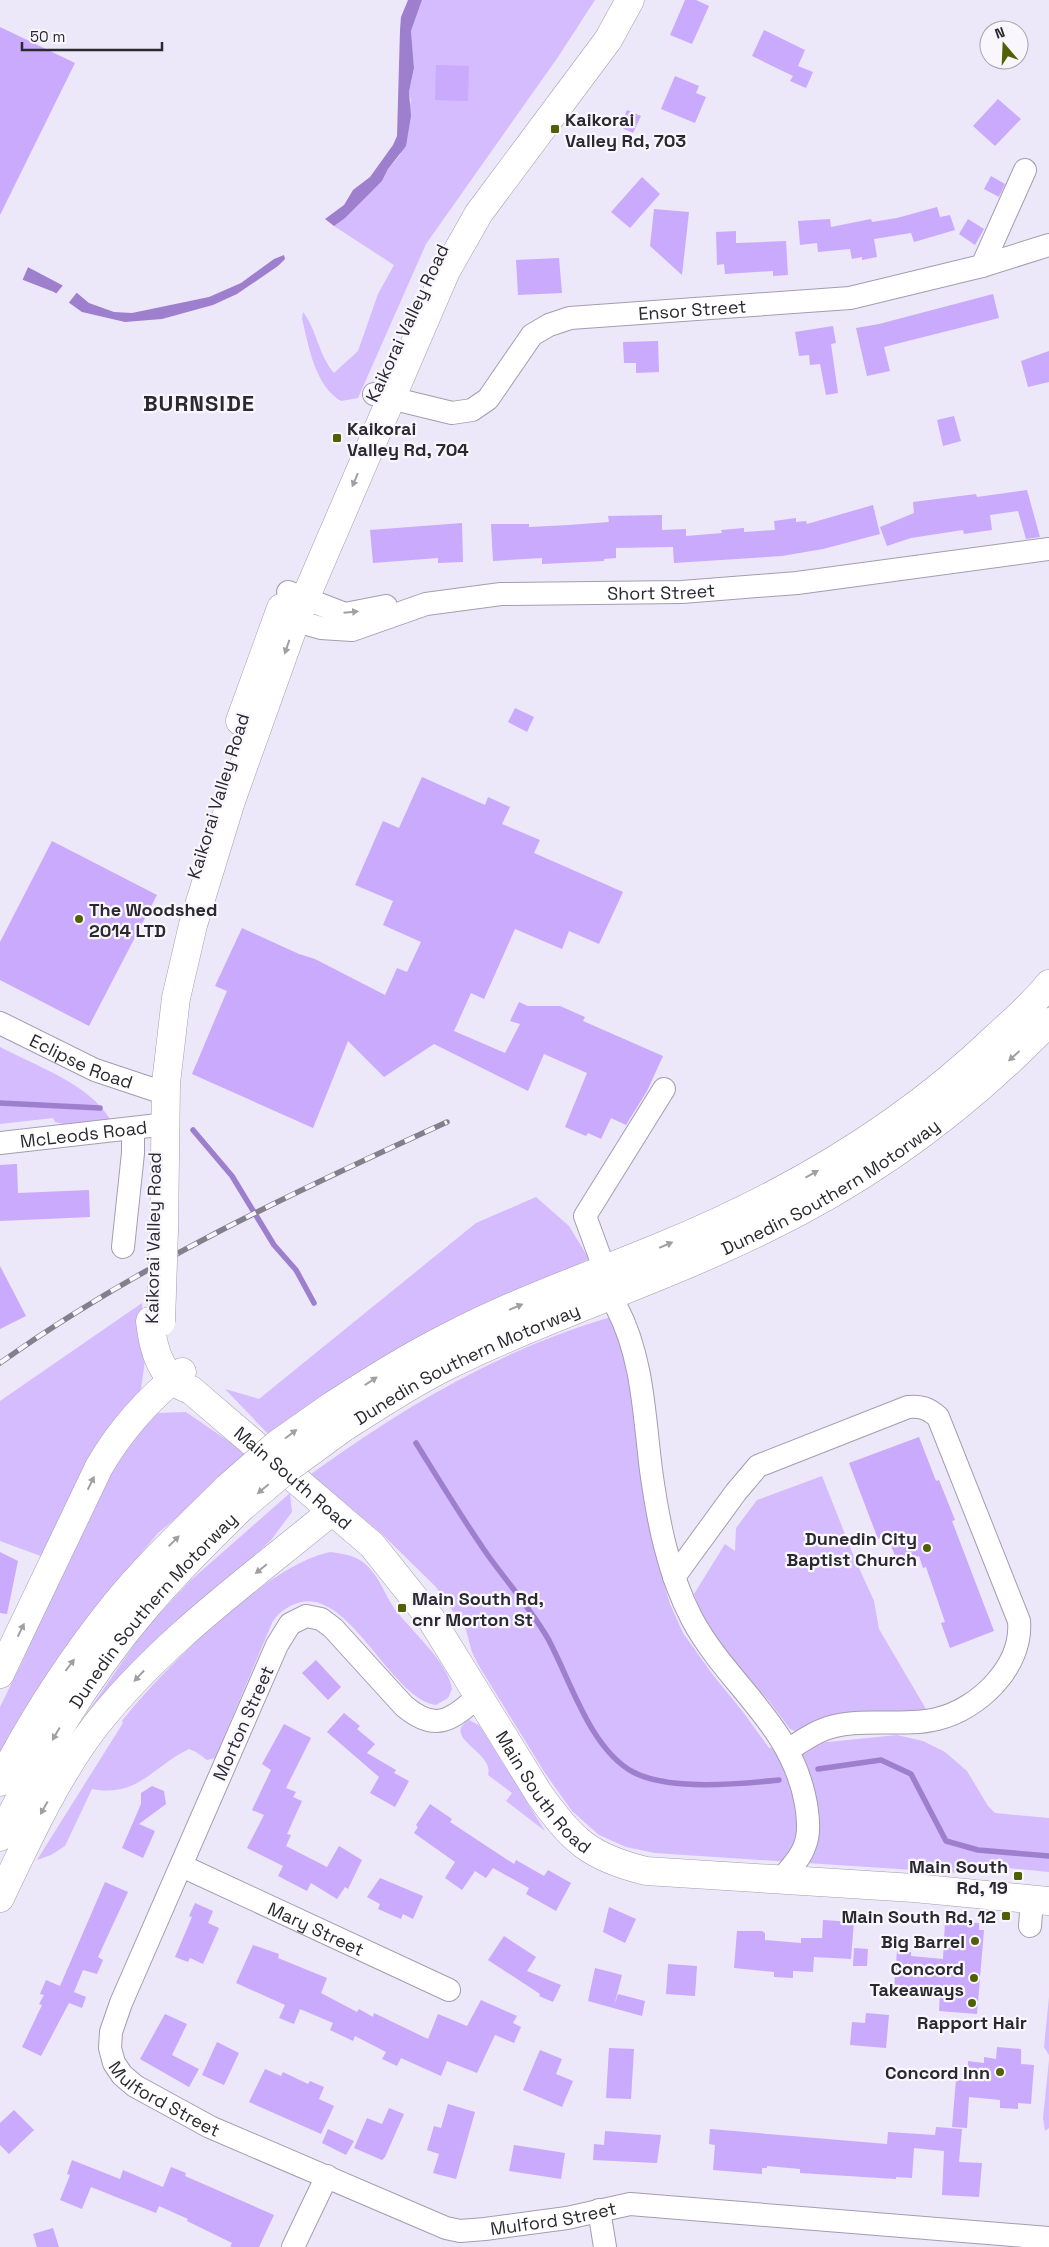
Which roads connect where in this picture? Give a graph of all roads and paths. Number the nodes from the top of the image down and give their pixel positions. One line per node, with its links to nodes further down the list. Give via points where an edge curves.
1 (612, 0): 6 (main road, Kaikorai Valley Road, via 601,22 556,86 474,190 436,257)
2 (630, 0): 6 (main road, Kaikorai Valley Road, via 608,40 478,213)
3 (1025, 170): 5 (street)
4 (1049, 245): 5 (street, Ensor Street)
5 (982, 266): 6 (street, Ensor Street, via 828,301 570,318 532,335 488,399 472,410 452,413)
6 (382, 395): 8 (main road, Kaikorai Valley Road)
7 (1049, 549): 8 (street, Short Street, via 797,583 682,592 501,594 426,604 412,601 346,614)
8 (291, 607): 12 (main road, Kaikorai Valley Road, via 214,798 171,961 157,1034)
9 (1049, 984): 20 (main road, Dunedin Southern Motorway, one-way to 9, via 385,1372 451,1335 714,1224 848,1154 887,1128 968,1064)
10 (0, 1022): 12 (street, Eclipse Road, via 95,1070)
11 (1049, 1022): 20 (main road, Dunedin Southern Motorway, one-way to 20, via 1000,1069 926,1131 809,1206 758,1232 508,1338)
12 (161, 1090): 14 (main road, Kaikorai Valley Road)
13 (664, 1090): 17 (street, via 585,1216)
14 (152, 1126): 15 (street, McLeods Road); 16 (street, via 133,1153); 19 (main road, Kaikorai Valley Road, via 159,1230 156,1354 163,1368)
15 (0, 1143)
16 (123, 1247)
17 (600, 1257)
18 (617, 1308): 23 (street, via 632,1341 643,1394 659,1518)
19 (182, 1381): 22 (main road, Main South Road); 24 (main road, one-way to 19, via 114,1442 134,1416)
20 (336, 1417): 21 (main road, Dunedin Southern Motorway, bridge, via 291,1466)
21 (234, 1497): 27 (main road, Dunedin Southern Motorway, one-way to 21, via 64,1673 114,1606 160,1555); 28 (main road, Dunedin Southern Motorway, one-way to 28, via 178,1572 102,1664 25,1787)
22 (332, 1511): 25 (main road, Main South Road, via 393,1568 431,1619); 31 (main road, one-way to 31, via 178,1637 120,1696 58,1783)
23 (674, 1577): 26 (street, via 703,1638 781,1736); 26 (street, via 758,1466 908,1407 920,1406 938,1417 1019,1621 1020,1632 1012,1657 998,1682 949,1715 924,1721 835,1726 810,1735)
24 (0, 1674)
25 (479, 1696): 29 (street, Morton Street, via 447,1720 429,1722 404,1706 326,1622 311,1616 294,1620 277,1645); 30 (main road, Main South Road, via 558,1821 590,1852 614,1863 646,1871)
26 (788, 1750): 30 (street, via 804,1794 808,1836 800,1856)
27 (0, 1782)
28 (0, 1837)
29 (182, 1866): 33 (street, Mary Street); 34 (street, Morton Street, via 121,2004 111,2032)
30 (781, 1879): 32 (main road, Main South Road)
31 (0, 1898)
32 (1037, 1909)
33 (449, 1990)
34 (110, 2048): 35 (street, Mulford Street, via 122,2075 156,2099 210,2127)
35 (327, 2176): 36 (street, Mulford Street, via 460,2231 527,2224); 38 (street)
36 (598, 2210): 37 (street, Mulford Street, via 630,2204); 39 (street)
37 (1049, 2238)
38 (293, 2247)
39 (605, 2247)

